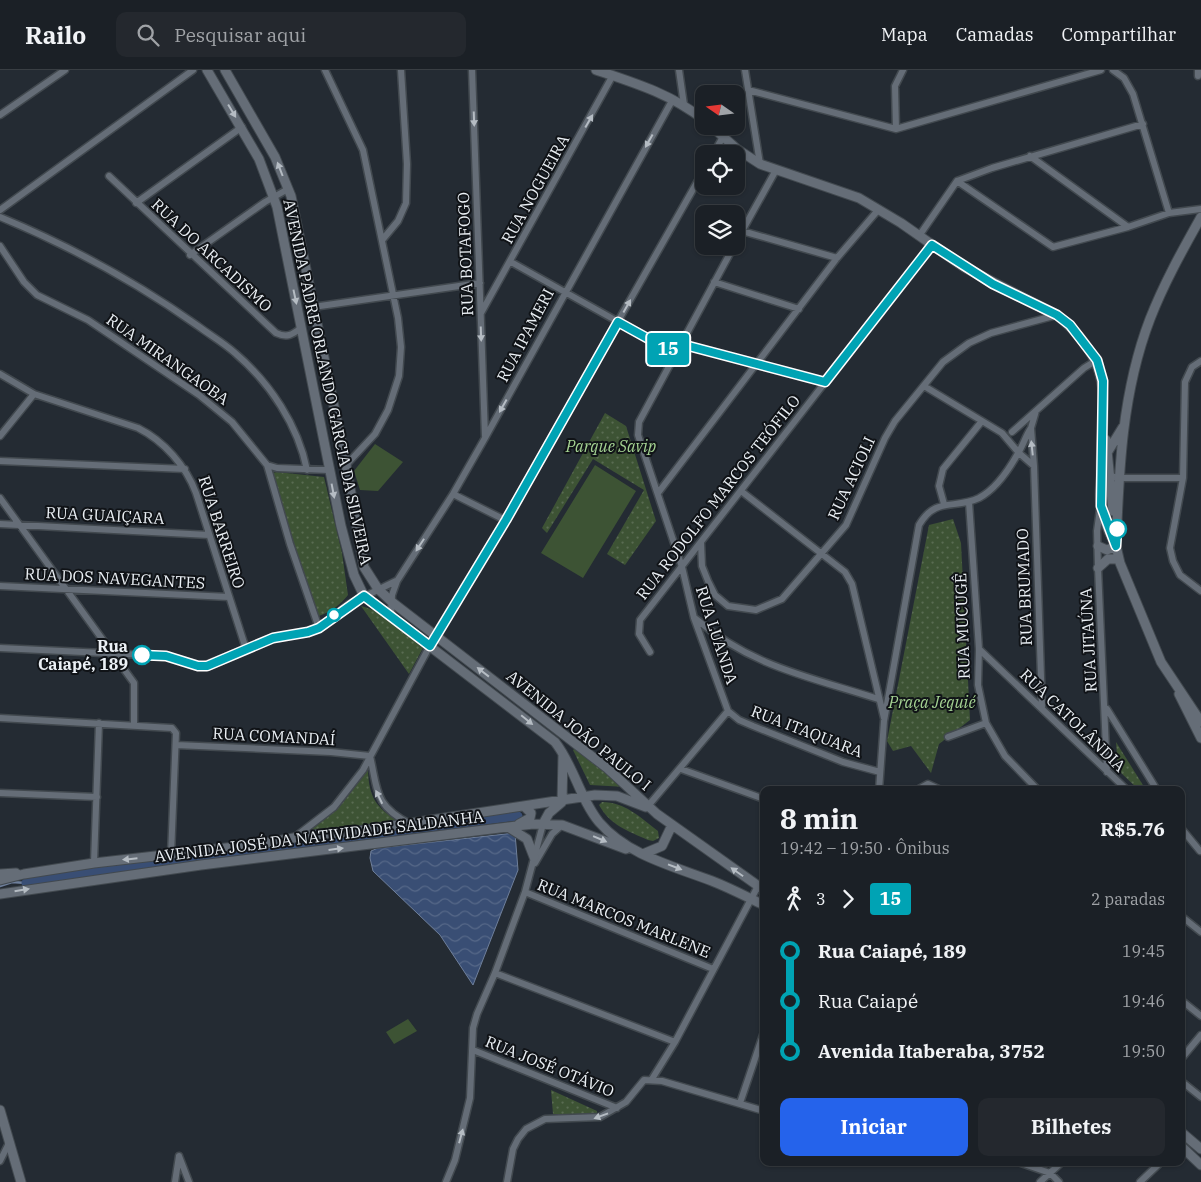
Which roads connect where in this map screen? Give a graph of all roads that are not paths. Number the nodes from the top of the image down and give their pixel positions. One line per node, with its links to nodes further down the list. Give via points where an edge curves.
1 (65, 70): 18 (street)
2 (193, 70): 38 (street)
3 (207, 70): 23 (main road, AVENIDA PADRE ORLANDO GARCIA DA SILVEIRA, one-way to 23)
4 (225, 70): 33 (main road, AVENIDA PADRE ORLANDO GARCIA DA SILVEIRA, one-way to 4, via 264,135)
5 (325, 70): 46 (street, via 363,150)
6 (401, 70): 46 (street, via 406,203 398,221)
7 (472, 70): 54 (street, RUA BOTAFOGO, one-way to 54)
8 (596, 70): 14 (main road)
9 (679, 70): 17 (street)
10 (745, 70): 15 (street)
11 (903, 70): 24 (street, via 895,86)
12 (1101, 70): 24 (street)
13 (1113, 70): 22 (street, via 1124,78 1133,94)
14 (613, 75): 16 (main road); 52 (street, RUA NOGUEIRA, one-way to 14)
15 (748, 90): 24 (street); 28 (street)
16 (673, 99): 17 (main road); 55 (street, RUA IPAMERI, one-way to 55)
17 (684, 105): 20 (main road)
18 (10, 108): 19 (street); 21 (street)
19 (0, 109)
20 (695, 113)
21 (0, 115)
22 (1143, 124): 27 (street); 39 (street)
23 (242, 127): 34 (main road, AVENIDA PADRE ORLANDO GARCIA DA SILVEIRA); 35 (street)
24 (896, 129)
25 (723, 136): 26 (street); 28 (main road)
26 (718, 145)
27 (1030, 156): 31 (street); 43 (street)
28 (760, 164): 29 (main road)
29 (776, 170): 37 (main road, via 846,192); 42 (street)
30 (109, 176): 35 (street, RUA DO ARCADISMO)
31 (957, 182): 43 (street, via 1053,248); 45 (street)
32 (695, 186): 61 (street, one-way to 32)
33 (288, 189): 34 (street); 57 (main road, AVENIDA PADRE ORLANDO GARCIA DA SILVEIRA)
34 (274, 196): 49 (street); 62 (main road, AVENIDA PADRE ORLANDO GARCIA DA SILVEIRA, one-way to 62)
35 (136, 203): 49 (street, RUA DO ARCADISMO)
36 (1201, 208): 39 (street)
37 (879, 209): 45 (main road); 51 (street)
38 (0, 210)
39 (1169, 213): 43 (street)
40 (0, 217): 90 (street, via 76,251 160,300 234,352 281,405 303,449)
41 (1201, 217): 74 (main road, via 1171,270 1149,321)
42 (745, 226)
43 (1128, 228)
44 (745, 232): 51 (street)
45 (919, 236): 47 (main road)
46 (382, 239): 56 (street)
47 (932, 245): 59 (main road, via 993,284); 69 (street, RUA RODOLFO MARCOS TEÓFILO)
48 (0, 246): 85 (street, RUA MIRANGAOBA, via 36,295 88,320 199,395 232,422)
49 (190, 255): 62 (street, RUA DO ARCADISMO, via 276,333 284,337)
50 (729, 255): 53 (street, RUA LUANDA)
51 (837, 258): 58 (street)
52 (511, 262): 55 (street); 60 (street, RUA NOGUEIRA)
53 (714, 282): 58 (street); 63 (street, RUA LUANDA)
54 (480, 283): 56 (street); 60 (street, RUA BOTAFOGO)
55 (564, 292): 61 (street); 81 (street, RUA IPAMERI, one-way to 81)
56 (394, 296): 57 (street); 86 (street, via 401,347 394,397 375,434)
57 (313, 307): 86 (main road, AVENIDA PADRE ORLANDO GARCIA DA SILVEIRA)
58 (799, 309): 67 (street)
59 (1057, 315): 65 (main road, via 1070,325); 70 (street, RUA ACIOLI, via 991,333 968,343 943,362)
60 (480, 316): 81 (street, RUA BOTAFOGO, one-way to 81)
61 (618, 322): 64 (street); 101 (street)
62 (301, 328): 91 (main road, AVENIDA PADRE ORLANDO GARCIA DA SILVEIRA)
63 (681, 344): 64 (street, RUA LUANDA); 67 (street)
64 (676, 354): 95 (street, RUA LUANDA, via 637,428)
65 (1097, 360): 72 (street); 76 (main road, via 1103,381)
66 (1201, 361): 93 (street, via 1192,366 1185,382)
67 (758, 364): 69 (street); 95 (street)
68 (0, 374): 71 (street, RUA BARREIRO)
69 (825, 382): 94 (street, RUA RODOLFO MARCOS TEÓFILO)
70 (924, 386): 73 (street); 108 (street, RUA ACIOLI, via 885,438 846,525)
71 (34, 394): 77 (street); 89 (street, RUA BARREIRO, via 106,416 150,434)
72 (1036, 411): 75 (street, RUA BRUMADO); 78 (street)
73 (982, 421): 79 (street); 99 (street, via 943,469 939,486)
74 (1123, 427): 82 (main road); 92 (main road)
75 (1031, 428): 78 (street); 83 (street); 87 (street, RUA BRUMADO, one-way to 75)
76 (1103, 428): 82 (main road); 88 (main road)
77 (3, 429): 80 (street)
78 (1012, 432): 79 (street)
79 (1002, 433): 83 (street)
80 (0, 436)
81 (485, 438): 96 (street, RUA IPAMERI)
82 (1108, 451): 88 (main road); 92 (main road)
83 (1018, 454): 87 (street); 98 (street, via 990,491)
84 (0, 460): 89 (street)
85 (266, 465): 90 (street); 122 (street)
86 (346, 465): 115 (main road, AVENIDA PADRE ORLANDO GARCIA DA SILVEIRA, via 364,567)
87 (1034, 466): 132 (street, RUA BRUMADO)
88 (1101, 468): 100 (main road)
89 (184, 469): 104 (street, RUA BARREIRO, via 196,493)
90 (307, 470): 91 (street)
91 (329, 470): 117 (main road, AVENIDA PADRE ORLANDO GARCIA DA SILVEIRA, one-way to 117, via 354,575)
92 (1114, 477): 93 (street); 107 (main road)
93 (1183, 478): 116 (street, via 1170,548 1180,575)
94 (741, 491): 105 (street, RUA RODOLFO MARCOS TEÓFILO); 108 (street)
95 (658, 493): 110 (street, RUA LUANDA)
96 (453, 494): 101 (street); 112 (street, RUA IPAMERI, one-way to 112)
97 (0, 498): 103 (street)
98 (969, 502): 99 (street); 127 (street, RUA MUCUGÊ)
99 (944, 504): 136 (street, via 925,515 920,525)
100 (1101, 506): 106 (street, RUA JITAÚNA); 107 (main road)
101 (506, 520): 123 (street)
102 (0, 524): 103 (street, RUA GUAIÇARA)
103 (20, 525): 104 (street, RUA GUAIÇARA); 114 (street)
104 (209, 535): 118 (street, RUA BARREIRO)
105 (701, 543): 108 (street, RUA ACIOLI, via 702,566 715,594 728,606 742,610 756,610 782,599); 110 (street, RUA RODOLFO MARCOS TEÓFILO)
106 (1098, 546): 107 (main road, via 1107,550); 111 (street, RUA JITAÚNA)
107 (1116, 546): 109 (main road)
108 (822, 556): 131 (street, via 845,572 852,584)
109 (1119, 559): 111 (main road, via 1105,560); 130 (main road, via 1161,662)
110 (682, 567): 121 (street, RUA LUANDA); 128 (street, RUA RODOLFO MARCOS TEÓFILO, via 639,622 639,634)
111 (1098, 568): 133 (street, RUA JITAÚNA)
112 (397, 581): 115 (street); 119 (street, RUA IPAMERI)
113 (0, 586): 114 (street, RUA DOS NAVEGANTES)
114 (67, 589): 118 (street, RUA DOS NAVEGANTES); 129 (street)
115 (378, 589): 117 (street); 119 (main road, AVENIDA JOÃO PAULO I)
116 (1201, 591)
117 (364, 596): 120 (main road, AVENIDA JOÃO PAULO I); 122 (street)
118 (229, 597): 126 (street, RUA BARREIRO)
119 (392, 602): 120 (street, RUA IPAMERI); 123 (main road, AVENIDA JOÃO PAULO I)
120 (391, 616): 124 (main road, AVENIDA JOÃO PAULO I)
121 (694, 618): 131 (street, via 719,638 759,661); 134 (street, RUA LUANDA)
122 (319, 628): 126 (street, via 273,638)
123 (436, 636): 124 (street); 158 (main road, AVENIDA JOÃO PAULO I, one-way to 123, via 607,768)
124 (430, 646): 144 (main road, AVENIDA JOÃO PAULO I, one-way to 144, via 555,742); 145 (street)
125 (0, 648): 129 (street)
126 (246, 649): 129 (street, via 203,666 166,656)
127 (979, 649): 132 (street, RUA CATOLÂNDIA); 139 (street, RUA MUCUGÊ, via 978,685)
128 (650, 652)
129 (112, 653): 140 (street, via 136,686)
130 (1175, 684): 137 (main road); 141 (main road)
131 (878, 699): 136 (street)
132 (1042, 708): 148 (street, RUA CATOLÂNDIA)
133 (1106, 708): 148 (street, RUA JITAÚNA); 152 (street)
134 (728, 711): 146 (street); 147 (street, RUA ITAQUARA, via 753,726 844,762)
135 (0, 718): 138 (street)
136 (884, 721): 147 (street)
137 (1201, 722)
138 (99, 723): 140 (street); 154 (street)
139 (986, 723): 142 (street); 150 (street, RUA MUCUGÊ, via 1005,756)
140 (134, 725): 143 (street, via 172,728 176,733)
141 (1200, 734)
142 (948, 736)
143 (176, 745): 145 (street, RUA COMANDAÍ); 171 (street)
144 (563, 753): 155 (main road, AVENIDA JOÃO PAULO I); 157 (main road)
145 (370, 756): 161 (street, one-way to 145, via 388,811 378,798); 167 (street, via 355,782 334,807)
146 (681, 769): 156 (street); 158 (street)
147 (880, 772): 149 (street)
148 (1107, 772): 151 (street, RUA CATOLÂNDIA)
149 (879, 786)
150 (1034, 786)
151 (1123, 786)
152 (1155, 786)
153 (0, 793): 154 (street)
154 (97, 797): 173 (street)
155 (585, 797): 157 (main road, AVENIDA JOSÉ DA NATIVIDADE SALDANHA); 160 (main road, AVENIDA JOSÉ DA NATIVIDADE SALDANHA, via 617,796 641,804); 170 (main road, AVENIDA JOÃO PAULO I, via 608,831)
156 (760, 798)
157 (562, 802): 159 (main road, AVENIDA JOSÉ DA NATIVIDADE SALDANHA); 162 (main road, via 549,813)
158 (648, 806): 160 (main road, AVENIDA JOÃO PAULO I)
159 (525, 807): 161 (main road, AVENIDA JOSÉ DA NATIVIDADE SALDANHA); 165 (main road, via 531,813 530,818)
160 (656, 814): 164 (main road, AVENIDA JOÃO PAULO I)
161 (410, 824): 167 (main road, AVENIDA JOSÉ DA NATIVIDADE SALDANHA)
162 (543, 824): 163 (main road, AVENIDA JOSÉ DA NATIVIDADE SALDANHA); 165 (main road, AVENIDA JOSÉ DA NATIVIDADE SALDANHA); 172 (street)
163 (562, 825): 170 (main road, AVENIDA JOSÉ DA NATIVIDADE SALDANHA, one-way to 170); 174 (street, via 543,847)
164 (672, 825): 170 (main road, via 662,846); 178 (main road, AVENIDA JOÃO PAULO I, one-way to 164)
165 (510, 827): 172 (main road, via 527,839); 181 (main road, AVENIDA JOSÉ DA NATIVIDADE SALDANHA, one-way to 165)
166 (1185, 833): 169 (street)
167 (294, 838): 171 (main road, AVENIDA JOSÉ DA NATIVIDADE SALDANHA)
168 (1185, 839): 169 (street)
169 (1200, 852)
170 (640, 853): 182 (main road, AVENIDA JOÃO PAULO I, one-way to 182)
171 (171, 855): 173 (main road, AVENIDA JOSÉ DA NATIVIDADE SALDANHA, one-way to 173)
172 (534, 857): 174 (street)
173 (94, 863): 176 (main road, AVENIDA JOSÉ DA NATIVIDADE SALDANHA)
174 (530, 873): 180 (street)
175 (0, 874): 176 (main road)
176 (24, 874): 177 (main road, AVENIDA JOSÉ DA NATIVIDADE SALDANHA)
177 (0, 880)
178 (760, 887)
179 (760, 889): 182 (street)
180 (524, 892): 186 (street, RUA MARCOS MARLENE); 187 (street)
181 (0, 894)
182 (750, 898): 183 (main road, AVENIDA JOÃO PAULO I); 186 (street)
183 (760, 903)
184 (1185, 919): 185 (street)
185 (1201, 932)
186 (713, 969): 191 (street)
187 (495, 973): 191 (street); 193 (street, via 477,1014)
188 (1185, 1003): 189 (street)
189 (1201, 1016)
190 (1201, 1035): 194 (street)
191 (676, 1042): 195 (street)
192 (760, 1044): 198 (street)
193 (473, 1050): 199 (street, RUA JOSÉ OTÁVIO); 216 (street, one-way to 193, via 455,1160 470,1098)
194 (1185, 1054)
195 (652, 1079): 198 (street); 199 (street, via 641,1082 626,1102)
196 (1185, 1084): 197 (street)
197 (1201, 1097)
198 (740, 1103): 200 (street)
199 (617, 1108): 217 (street, one-way to 217, via 597,1118 546,1119 526,1129 513,1149)
200 (760, 1109)
201 (0, 1110): 203 (main road)
202 (1185, 1136): 206 (main road)
203 (9, 1142): 207 (street); 213 (main road)
204 (1185, 1147): 206 (main road)
205 (1185, 1150): 208 (main road)
206 (1201, 1151)
207 (0, 1161)
208 (1201, 1164)
209 (1030, 1166): 212 (street)
210 (1058, 1166): 212 (street)
211 (1157, 1166): 220 (street)
212 (1050, 1173): 218 (street); 219 (street)
213 (21, 1182)
214 (176, 1182): 215 (street, via 179,1156)
215 (189, 1182)
216 (446, 1182)
217 (507, 1182)
218 (1040, 1182)
219 (1059, 1182)
220 (1140, 1182)

